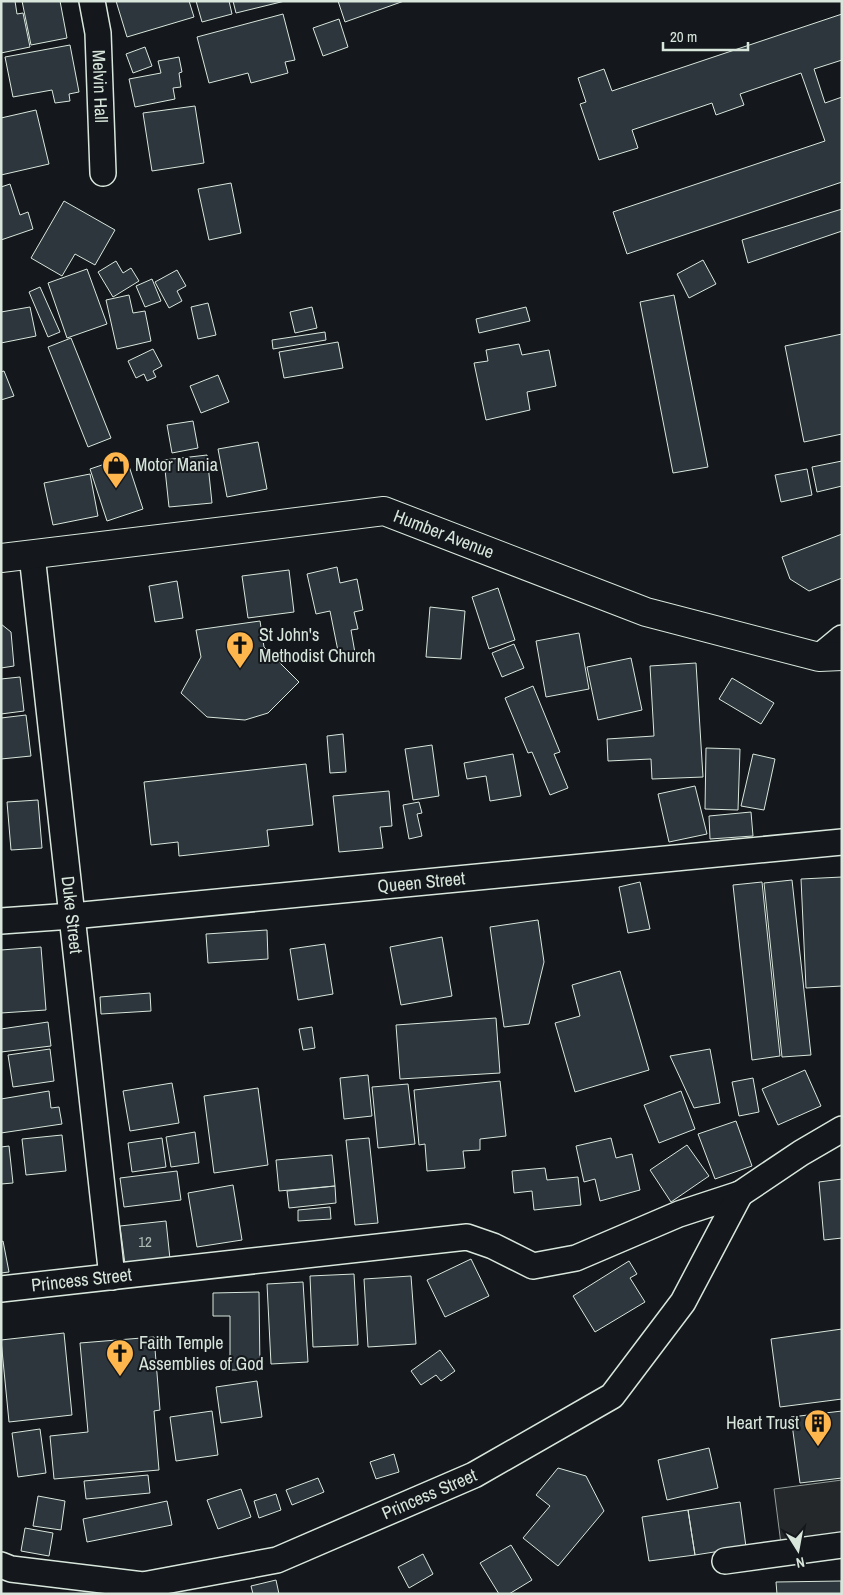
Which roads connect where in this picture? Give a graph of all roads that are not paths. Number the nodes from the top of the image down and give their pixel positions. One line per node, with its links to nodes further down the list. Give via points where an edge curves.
1 (92, 1): 2 (street, Melvin Hall, via 98,33)
2 (103, 173)
3 (32, 555): 4 (main road, Humber Avenue); 6 (main road, Humber Avenue, via 384,511 646,612); 8 (street, Duke Street)
4 (1, 558)
5 (842, 638): 6 (street)
6 (830, 656)
7 (842, 842): 8 (street, Queen Street)
8 (72, 916): 9 (street, Queen Street); 12 (street, Duke Street)
9 (1, 921)
10 (842, 1129): 11 (street, Princess Street, via 801,1152)
11 (740, 1194): 12 (street, Princess Street, via 679,1214 576,1258 533,1266 467,1237); 16 (street, Princess Street, via 683,1302 612,1396 474,1475 267,1562 143,1585 11,1569)
12 (112, 1277): 13 (street, Princess Street)
13 (1, 1289)
14 (842, 1545): 15 (street)
15 (725, 1561)
16 (1, 1565)

